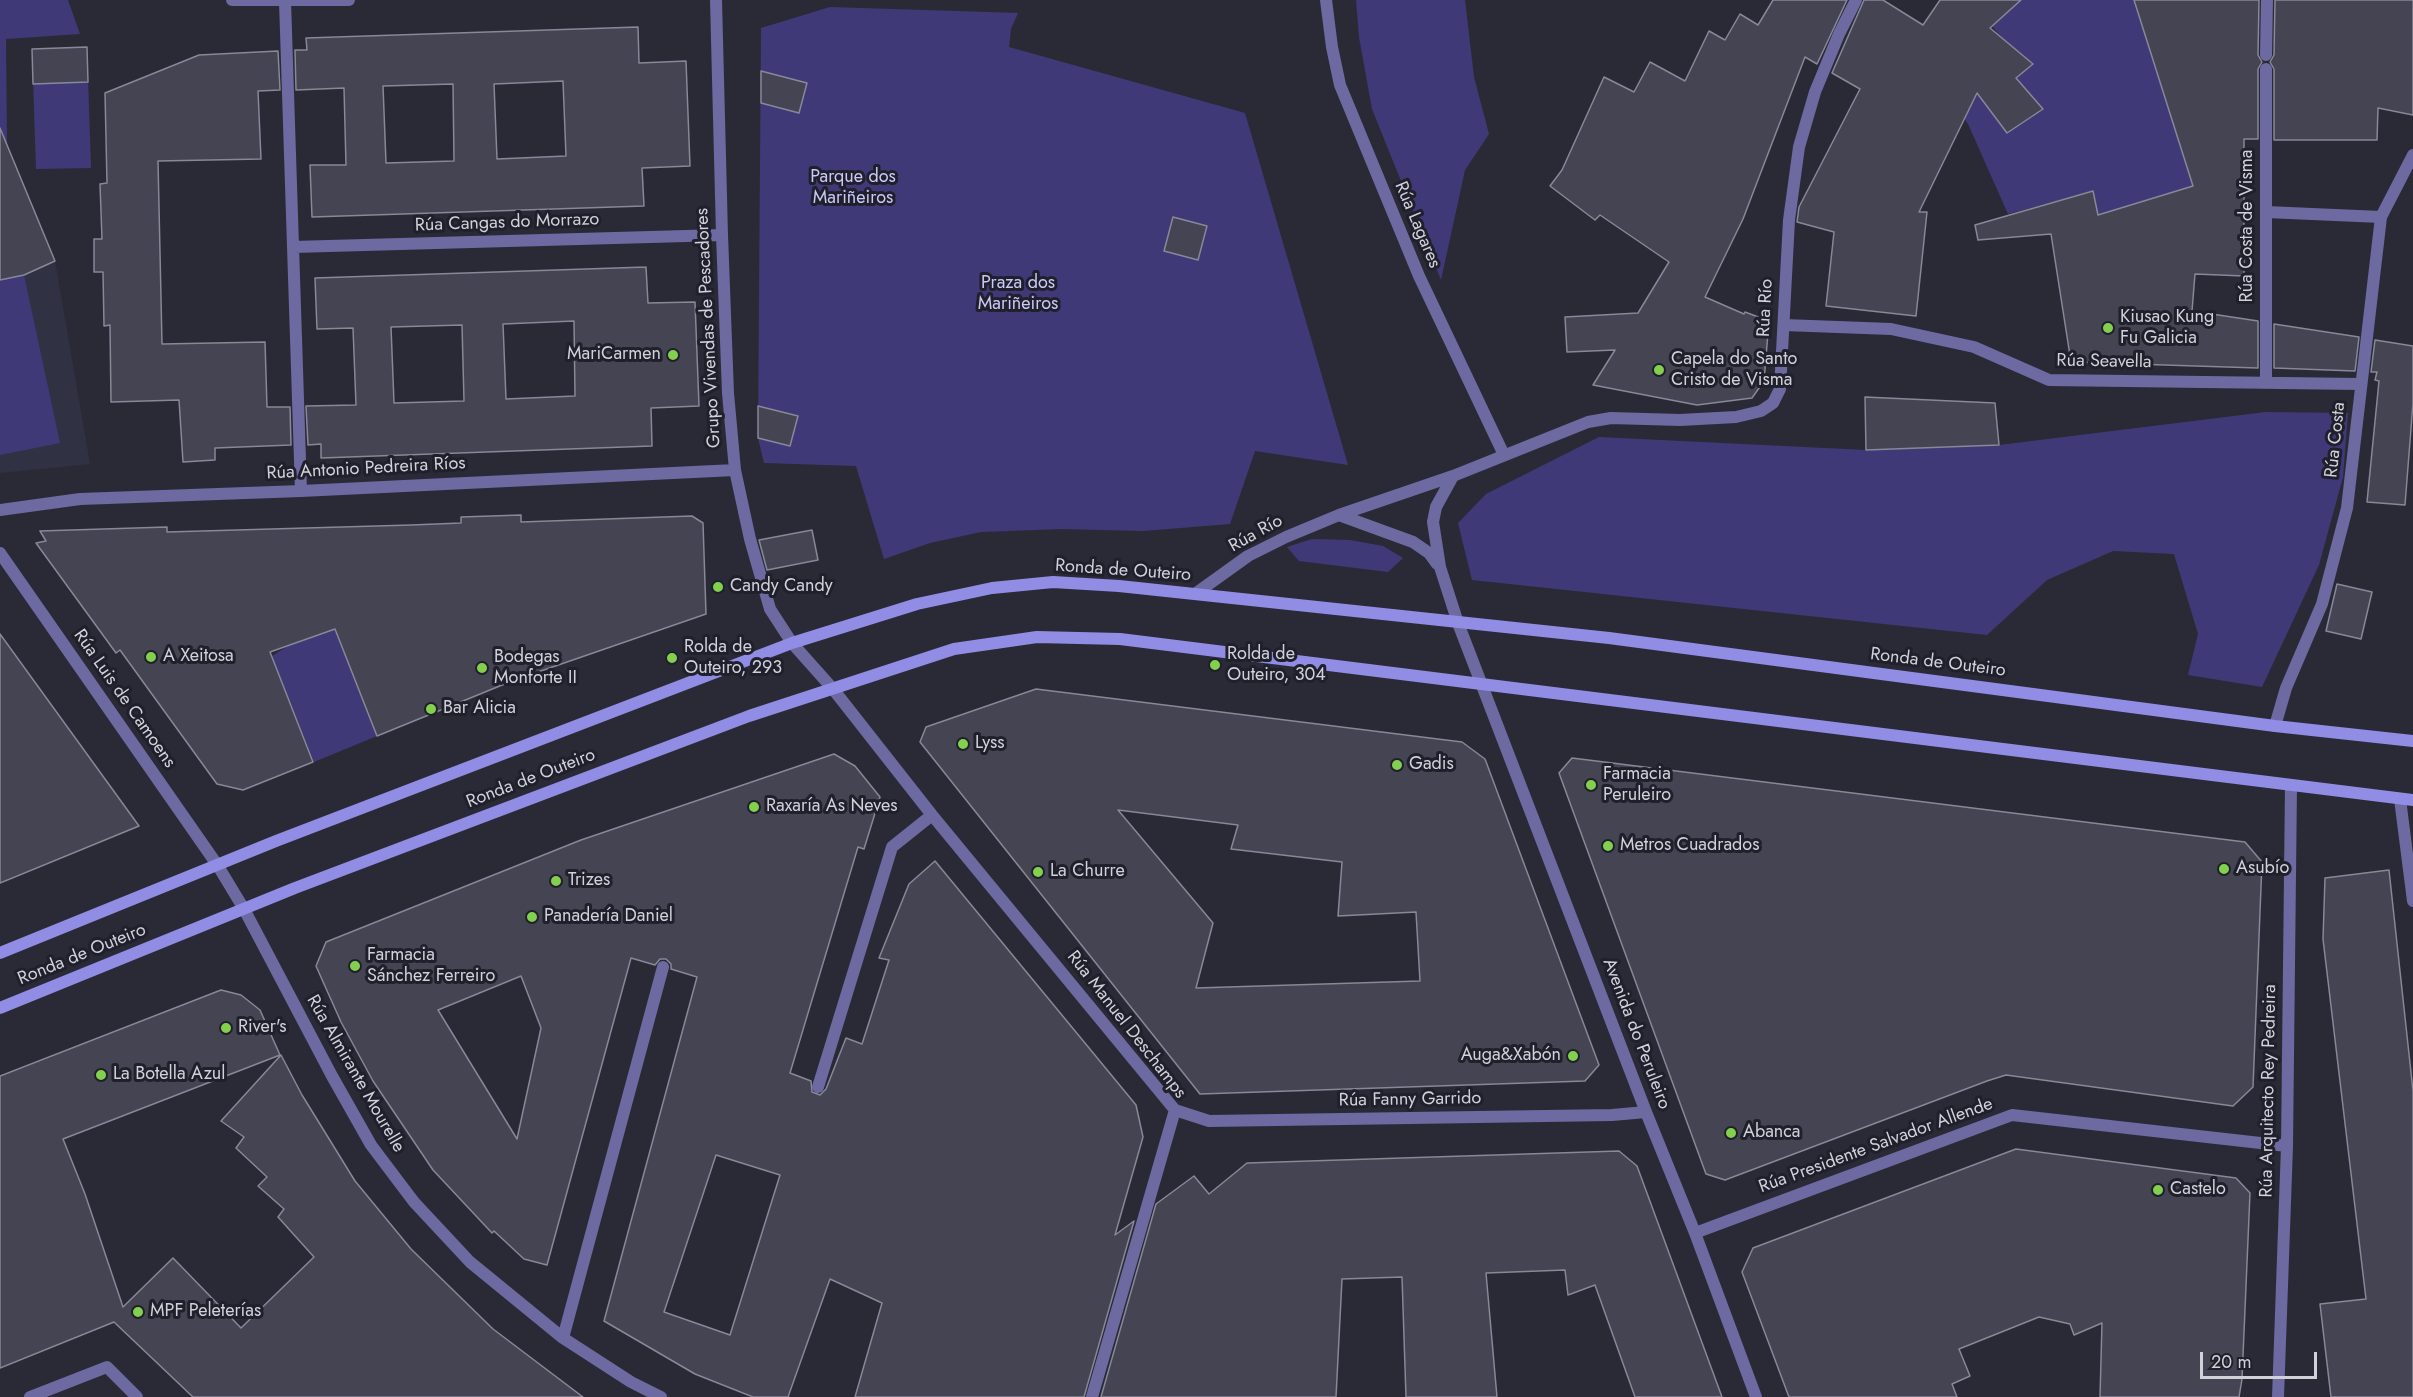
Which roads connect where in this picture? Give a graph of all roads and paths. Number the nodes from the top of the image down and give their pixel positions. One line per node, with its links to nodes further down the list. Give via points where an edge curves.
1 (232, 0): 7 (street)
2 (349, 0): 7 (street)
3 (716, 0): 13 (street, Grupo Vivendas de Pescadores)
4 (1326, 0): 18 (street, Rúa Lagares, via 1340,85 1419,276)
5 (1856, 0): 15 (street, Rúa Río, via 1815,92 1799,147 1789,220)
6 (2267, 0): 8 (street)
7 (285, 1): 14 (street)
8 (2266, 55)
9 (2266, 69): 11 (street, Rúa Costa de Visma)
10 (2413, 155): 12 (street, Rúa Costa)
11 (2266, 212): 12 (street); 16 (street, Rúa Costa de Visma)
12 (2381, 217): 17 (street, Rúa Costa)
13 (722, 235): 14 (street, Rúa Cangas do Morrazo); 19 (street, Grupo Vivendas de Pescadores)
14 (293, 247): 21 (street)
15 (1784, 325): 16 (street, Rúa Seavella, via 1912,333 1974,347 2049,380); 18 (street, Rúa Río, via 1780,389 1773,403 1761,411 1736,417 1680,420 1611,418 1588,422)
16 (2266, 382): 17 (street, Rúa Seavella)
17 (2360, 384): 31 (street, Rúa Costa, via 2348,508 2322,604 2286,688)
18 (1504, 455): 20 (street, Rúa Río)
19 (735, 470): 21 (street, Rúa Antonio Pedreira Ríos); 28 (street, Grupo Vivendas de Pescadores, via 770,609)
20 (1453, 476): 23 (street, Rúa Río); 25 (street, via 1436,507 1433,522)
21 (301, 491): 22 (street, Rúa Antonio Pedreira Ríos, via 80,499)
22 (0, 510)
23 (1339, 515): 25 (street, via 1413,542); 26 (street, Rúa Río, via 1248,556)
24 (0, 553): 36 (street, Rúa Luis de Camoens)
25 (1440, 567): 27 (street)
26 (1195, 594): 27 (main road, Ronda de Outeiro); 28 (main road, Ronda de Outeiro, via 1053,582 992,588 917,604)
27 (1458, 623): 29 (street); 31 (main road, Ronda de Outeiro, via 1609,638)
28 (792, 643): 30 (street); 36 (main road, Ronda de Outeiro)
29 (1482, 683): 30 (main road, Ronda de Outeiro, via 1120,639 1037,637 954,650); 33 (main road, Ronda de Outeiro); 44 (street, Avenida do Peruleiro)
30 (833, 689): 35 (street, Rúa Manuel Deschamps); 38 (main road, Ronda de Outeiro, via 749,716)
31 (2275, 726): 32 (main road, Ronda de Outeiro)
32 (2413, 741)
33 (2291, 785): 34 (main road, Ronda de Outeiro); 45 (street, Rúa Arquitecto Rey Pedreira)
34 (2407, 799): 37 (street)
35 (932, 815): 42 (street, via 892,847); 43 (street, Rúa Manuel Deschamps)
36 (218, 866): 38 (street); 39 (main road, Ronda de Outeiro)
37 (2413, 901)
38 (244, 909): 41 (main road, Ronda de Outeiro); 47 (street, Rúa Almirante Mourelle, via 378,1155 414,1202 470,1262)
39 (0, 953)
40 (663, 967): 47 (street)
41 (0, 1008)
42 (818, 1087)
43 (1175, 1110): 44 (street, Rúa Fanny Garrido, via 1209,1121); 51 (street, Rúa Manuel Deschamps)
44 (1646, 1112): 46 (street, Avenida do Peruleiro)
45 (2287, 1146): 46 (street, Rúa Presidente Salvador Allende, via 2012,1115); 53 (street, Rúa Arquitecto Rey Pedreira)
46 (1695, 1233): 52 (street, Avenida do Peruleiro)
47 (563, 1338): 50 (street, Rúa Almirante Mourelle)
48 (30, 1397): 49 (street, via 107,1367)
49 (137, 1397)
50 (661, 1397)
51 (1092, 1397)
52 (1756, 1397)
53 (2278, 1397)

